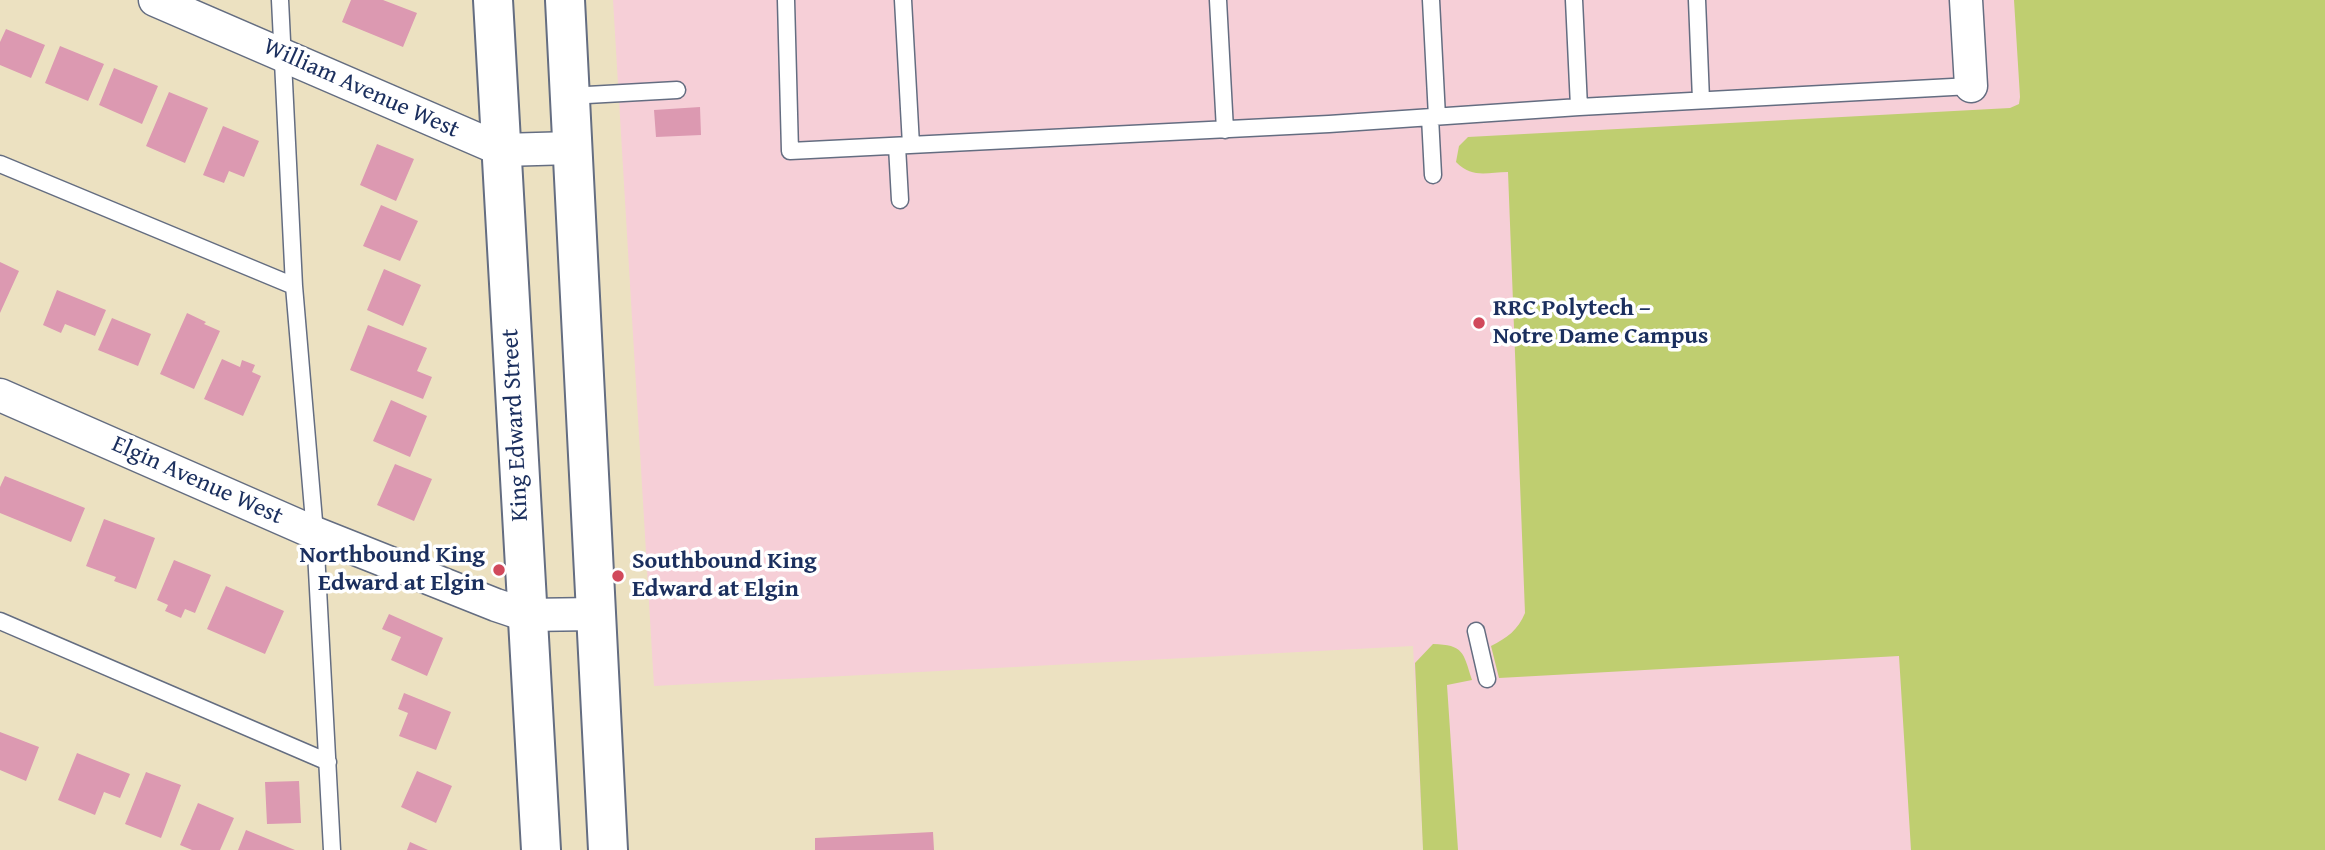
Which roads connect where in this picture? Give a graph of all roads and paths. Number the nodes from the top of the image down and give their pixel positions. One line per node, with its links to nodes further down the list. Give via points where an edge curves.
1 (155, 0): 12 (street, William Avenue West)
2 (281, 0): 12 (lane)
3 (493, 0): 22 (main road, King Edward Street)
4 (565, 0): 15 (main road)
5 (786, 0): 20 (lane, via 790,151)
6 (902, 0): 20 (lane)
7 (1218, 0): 19 (lane)
8 (1431, 0): 18 (lane)
9 (1574, 0): 17 (lane)
10 (1697, 0): 16 (lane)
11 (1966, 0): 13 (street)
12 (282, 54): 22 (street, William Avenue West); 26 (lane)
13 (1972, 86): 16 (lane)
14 (677, 90): 15 (lane)
15 (569, 96): 21 (main road)
16 (1701, 100): 17 (lane)
17 (1579, 107): 18 (lane)
18 (1434, 117): 19 (lane); 24 (lane)
19 (1225, 130): 20 (lane)
20 (904, 145): 25 (lane)
21 (572, 148): 22 (street, William Avenue West); 29 (main road)
22 (502, 150): 30 (main road, King Edward Street)
23 (0, 164): 26 (lane)
24 (1433, 175)
25 (900, 200)
26 (294, 286): 28 (lane)
27 (0, 395): 28 (street, Elgin Avenue West)
28 (315, 533): 30 (street, Elgin Avenue West); 34 (lane)
29 (597, 614): 30 (street, Elgin Avenue West); 37 (main road)
30 (526, 615): 36 (main road, King Edward Street)
31 (0, 621): 34 (lane)
32 (1476, 631): 33 (lane)
33 (1488, 679)
34 (328, 762): 35 (lane)
35 (332, 850)
36 (541, 850)
37 (608, 850)

